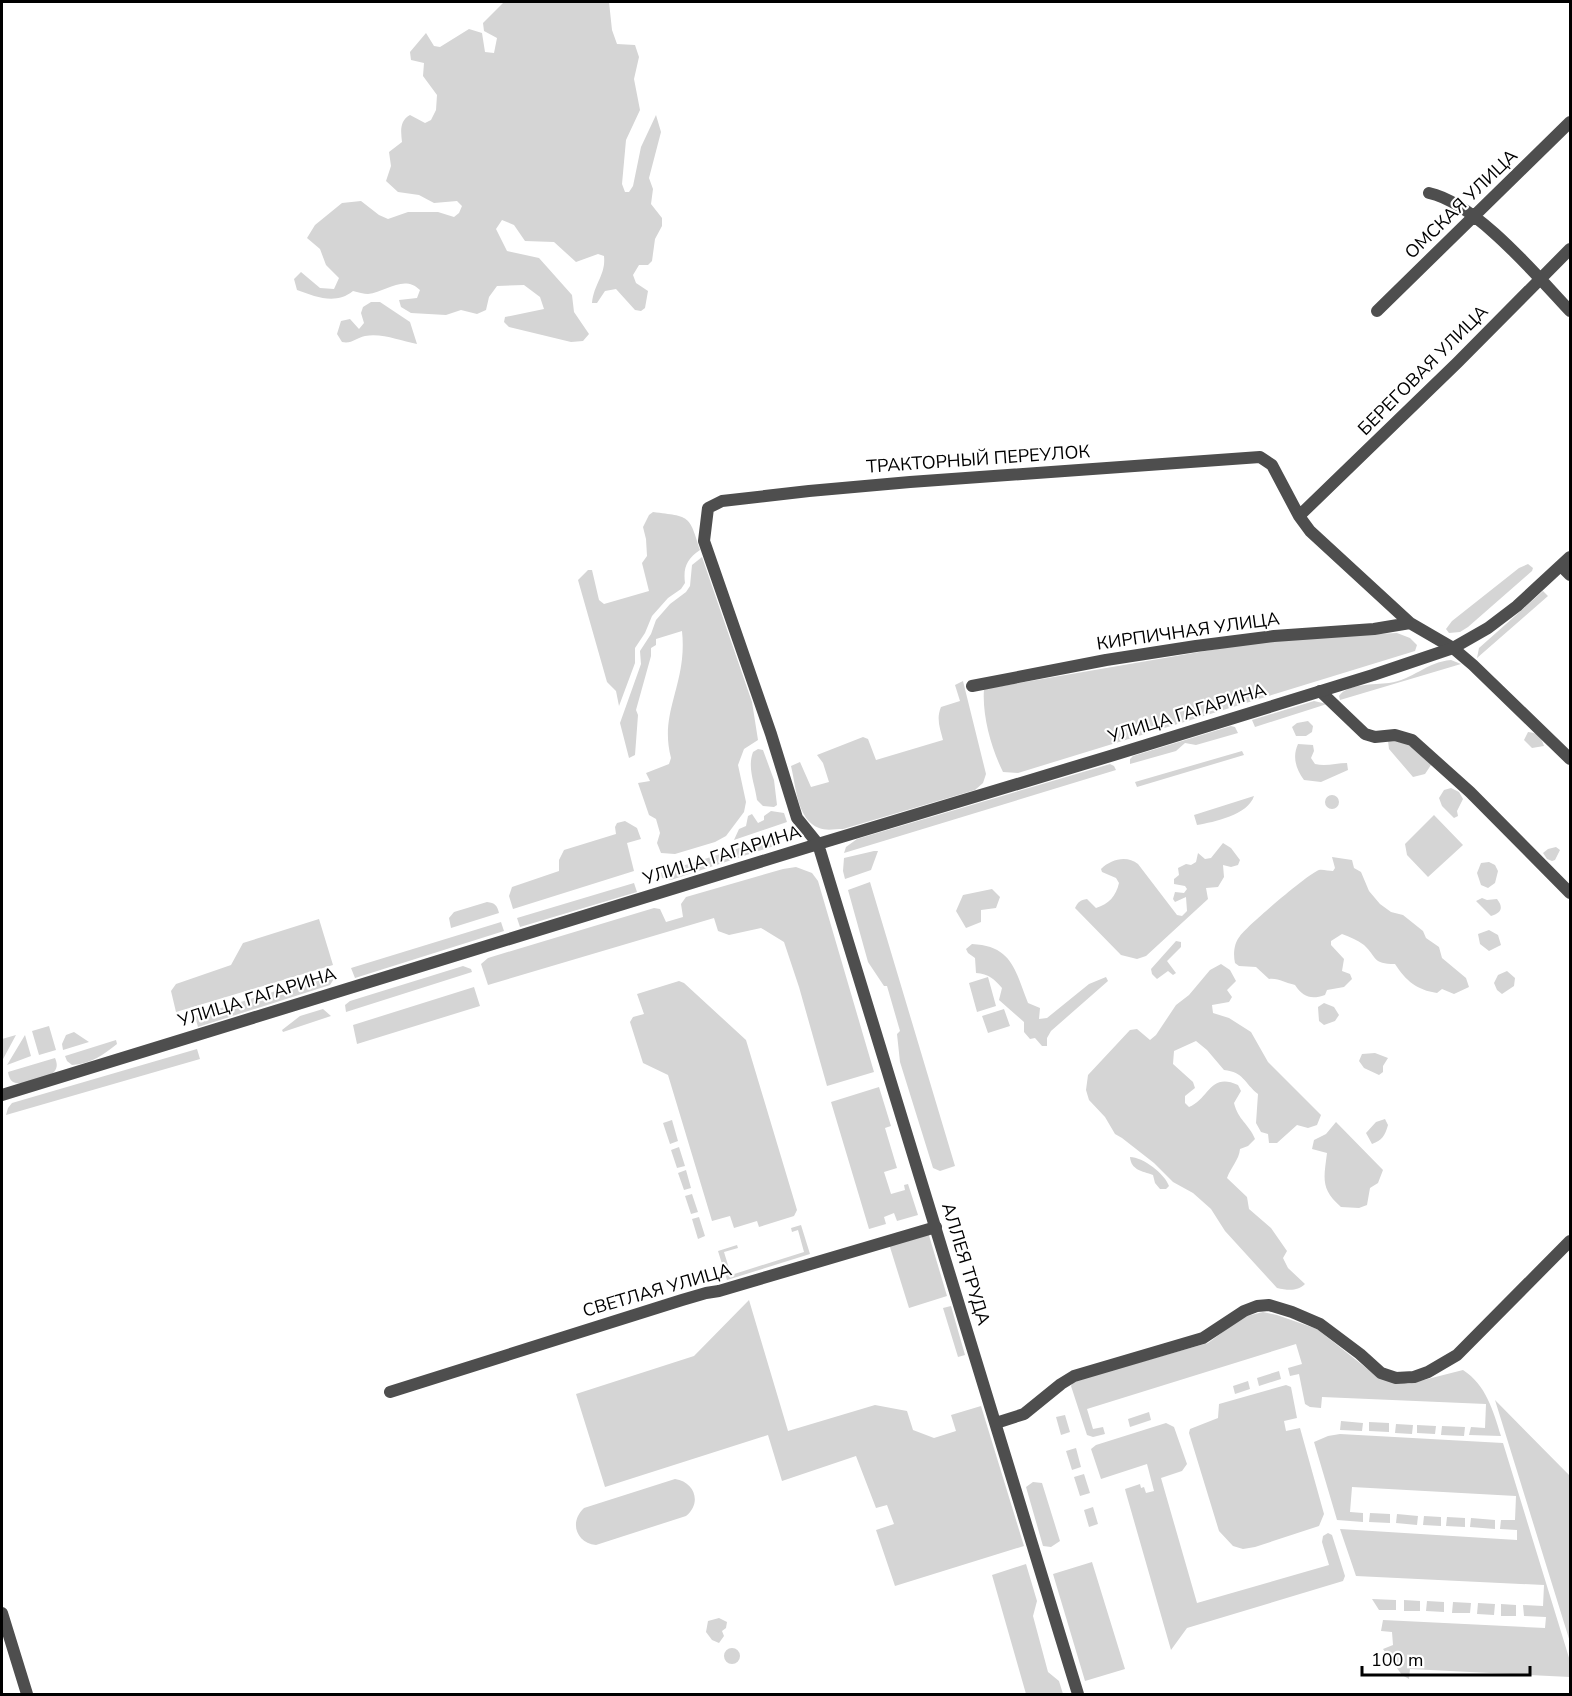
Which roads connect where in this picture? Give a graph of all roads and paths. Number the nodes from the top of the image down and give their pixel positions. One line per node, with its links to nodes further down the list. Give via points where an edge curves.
1 (1570, 122): 3 (street, ОМСКАЯ УЛИЦА)
2 (1429, 193): 3 (street, via 1441,195)
3 (1475, 216): 5 (street); 6 (street, ОМСКАЯ УЛИЦА)
4 (1570, 249): 5 (street, БЕРЕГОВАЯ УЛИЦА)
5 (1540, 279): 7 (street); 8 (street, БЕРЕГОВАЯ УЛИЦА)
6 (1377, 311)
7 (1570, 311)
8 (1299, 516): 11 (street, via 1310,531); 16 (street, ТРАКТОРНЫЙ ПЕРЕУЛОК, via 1272,465 1260,457 809,491 722,501 708,508 704,541 797,818)
9 (1570, 557): 10 (street, УЛИЦА ГАГАРИНА)
10 (1566, 570): 12 (street, УЛИЦА ГАГАРИНА, via 1488,628)
11 (1410, 623): 12 (street); 13 (street, КИРПИЧНАЯ УЛИЦА, via 1196,646)
12 (1453, 648): 14 (street, УЛИЦА ГАГАРИНА); 15 (street)
13 (972, 686)
14 (1320, 691): 16 (street, УЛИЦА ГАГАРИНА); 17 (street, via 1365,734 1412,740)
15 (1570, 759)
16 (818, 844): 18 (street, УЛИЦА ГАГАРИНА); 19 (street, АЛЛЕЯ ТРУДА)
17 (1570, 893)
18 (2, 1095)
19 (936, 1227): 21 (street, СВЕТЛАЯ УЛИЦА, via 682,1300); 22 (street, АЛЛЕЯ ТРУДА)
20 (1570, 1241): 22 (street, via 1457,1355 1414,1377 1396,1378 1381,1373 1320,1324 1269,1305 1257,1306 1203,1338 1074,1376 1024,1414)
21 (390, 1392)
22 (996, 1423): 25 (street, АЛЛЕЯ ТРУДА)
23 (2, 1613): 24 (street)
24 (27, 1695)
25 (1078, 1695)

